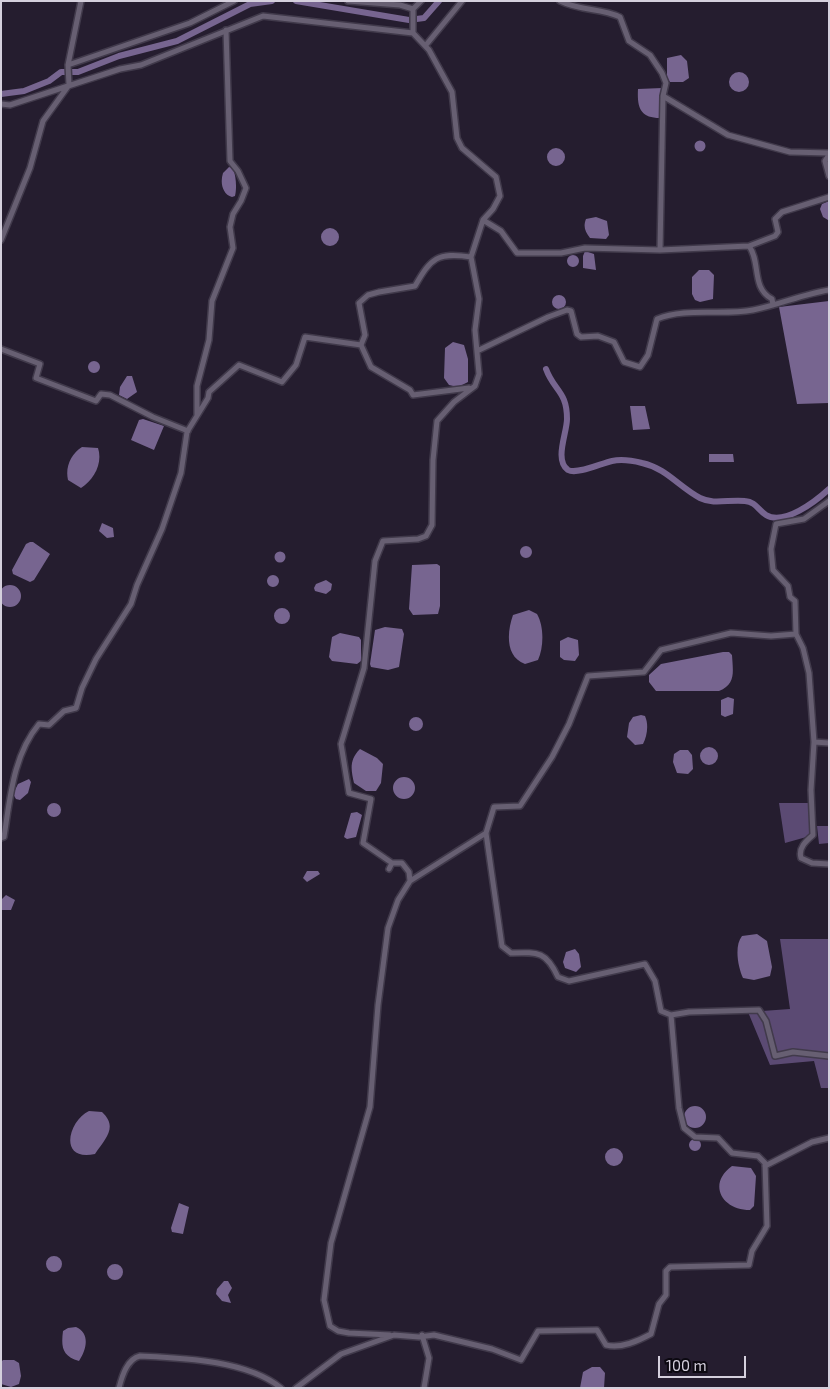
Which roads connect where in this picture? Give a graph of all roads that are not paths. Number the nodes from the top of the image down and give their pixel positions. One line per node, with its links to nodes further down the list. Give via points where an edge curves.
1 (81, 1): 11 (street)
2 (234, 1): 11 (street, via 190,23)
3 (348, 1): 7 (street)
4 (421, 1): 7 (street)
5 (462, 1): 10 (street)
6 (560, 1): 13 (street, via 580,9 609,12 620,17 629,41 650,55 662,73 666,82)
7 (413, 9): 9 (street)
8 (226, 30): 9 (street, via 263,16); 12 (street, via 141,65); 29 (street, via 230,161 246,188 233,214 230,227 233,248 212,301 209,340 197,386)
9 (413, 30): 10 (street)
10 (426, 45): 18 (street, via 452,92 457,138 462,148 497,179 500,196)
11 (68, 66): 12 (street)
12 (69, 85): 14 (street); 19 (street, via 43,121 30,168)
13 (663, 96): 15 (street, via 728,135 790,152); 21 (street)
14 (1, 104)
15 (829, 154): 16 (street, via 825,161)
16 (829, 176)
17 (829, 197): 20 (street, via 782,212 775,220 778,232 775,236)
18 (483, 220): 21 (street, via 505,235 517,253 561,253 585,248); 22 (street)
19 (1, 240)
20 (749, 246): 21 (street); 24 (street, via 761,288 772,299)
21 (660, 250)
22 (471, 257): 25 (street, via 456,255 430,261 415,286 368,295 359,303 365,335); 27 (street, via 479,299 475,330)
23 (829, 290): 24 (street)
24 (773, 305): 27 (street, via 723,314 667,315 657,319 648,355 640,367 624,362 614,342 577,334 571,311 567,310)
25 (361, 345): 28 (street, via 371,366 413,395); 29 (street, via 305,337 296,365 282,382 239,365 209,392)
26 (1, 349): 30 (street, via 40,364 36,378 96,401 101,394 110,394 152,418)
27 (477, 350): 28 (street, via 479,374 475,386)
28 (470, 388): 38 (street, via 437,421 432,525 426,536 383,540 375,561 364,668 341,744 349,793 371,799 363,843 391,866 402,863 409,872)
29 (197, 418): 30 (street)
30 (188, 431): 36 (street, via 176,494 131,604 96,659 76,708 64,711 49,725 38,724 33,730 14,776 4,837)
31 (829, 502): 32 (street, via 804,519 776,524 774,530 773,570 788,586 790,597 795,601)
32 (796, 634): 33 (street, via 809,673); 35 (street, via 731,633 661,650 644,672 588,676 552,757 520,806 494,807)
33 (814, 742): 34 (street); 37 (street, via 813,835 800,854 801,858 812,863)
34 (829, 743)
35 (486, 833): 38 (street); 39 (street, via 502,946 511,953 536,952 550,960 558,977 569,981 645,964 655,981 661,1011)
36 (1, 838)
37 (829, 864)
38 (410, 880): 43 (street, via 398,900 388,928 370,1107 331,1242 324,1300 330,1326 338,1331)
39 (671, 1015): 40 (street, via 759,1010 766,1021 774,1056 792,1052); 42 (street, via 679,1108 684,1128 695,1137 718,1138 732,1153 758,1156)
40 (829, 1056)
41 (829, 1138): 42 (street, via 812,1142)
42 (765, 1166): 44 (street, via 767,1226 752,1252 749,1265 670,1267 666,1271 666,1295 659,1304 651,1334 638,1341 612,1347 606,1345 597,1330 538,1331 521,1360 470,1343 434,1334)
43 (394, 1335): 44 (street); 47 (street, via 341,1354)
44 (422, 1335): 48 (street, via 429,1358)
45 (119, 1388): 46 (street, via 128,1364 140,1356 241,1368 272,1380)
46 (281, 1388)
47 (296, 1388)
48 (424, 1388)

